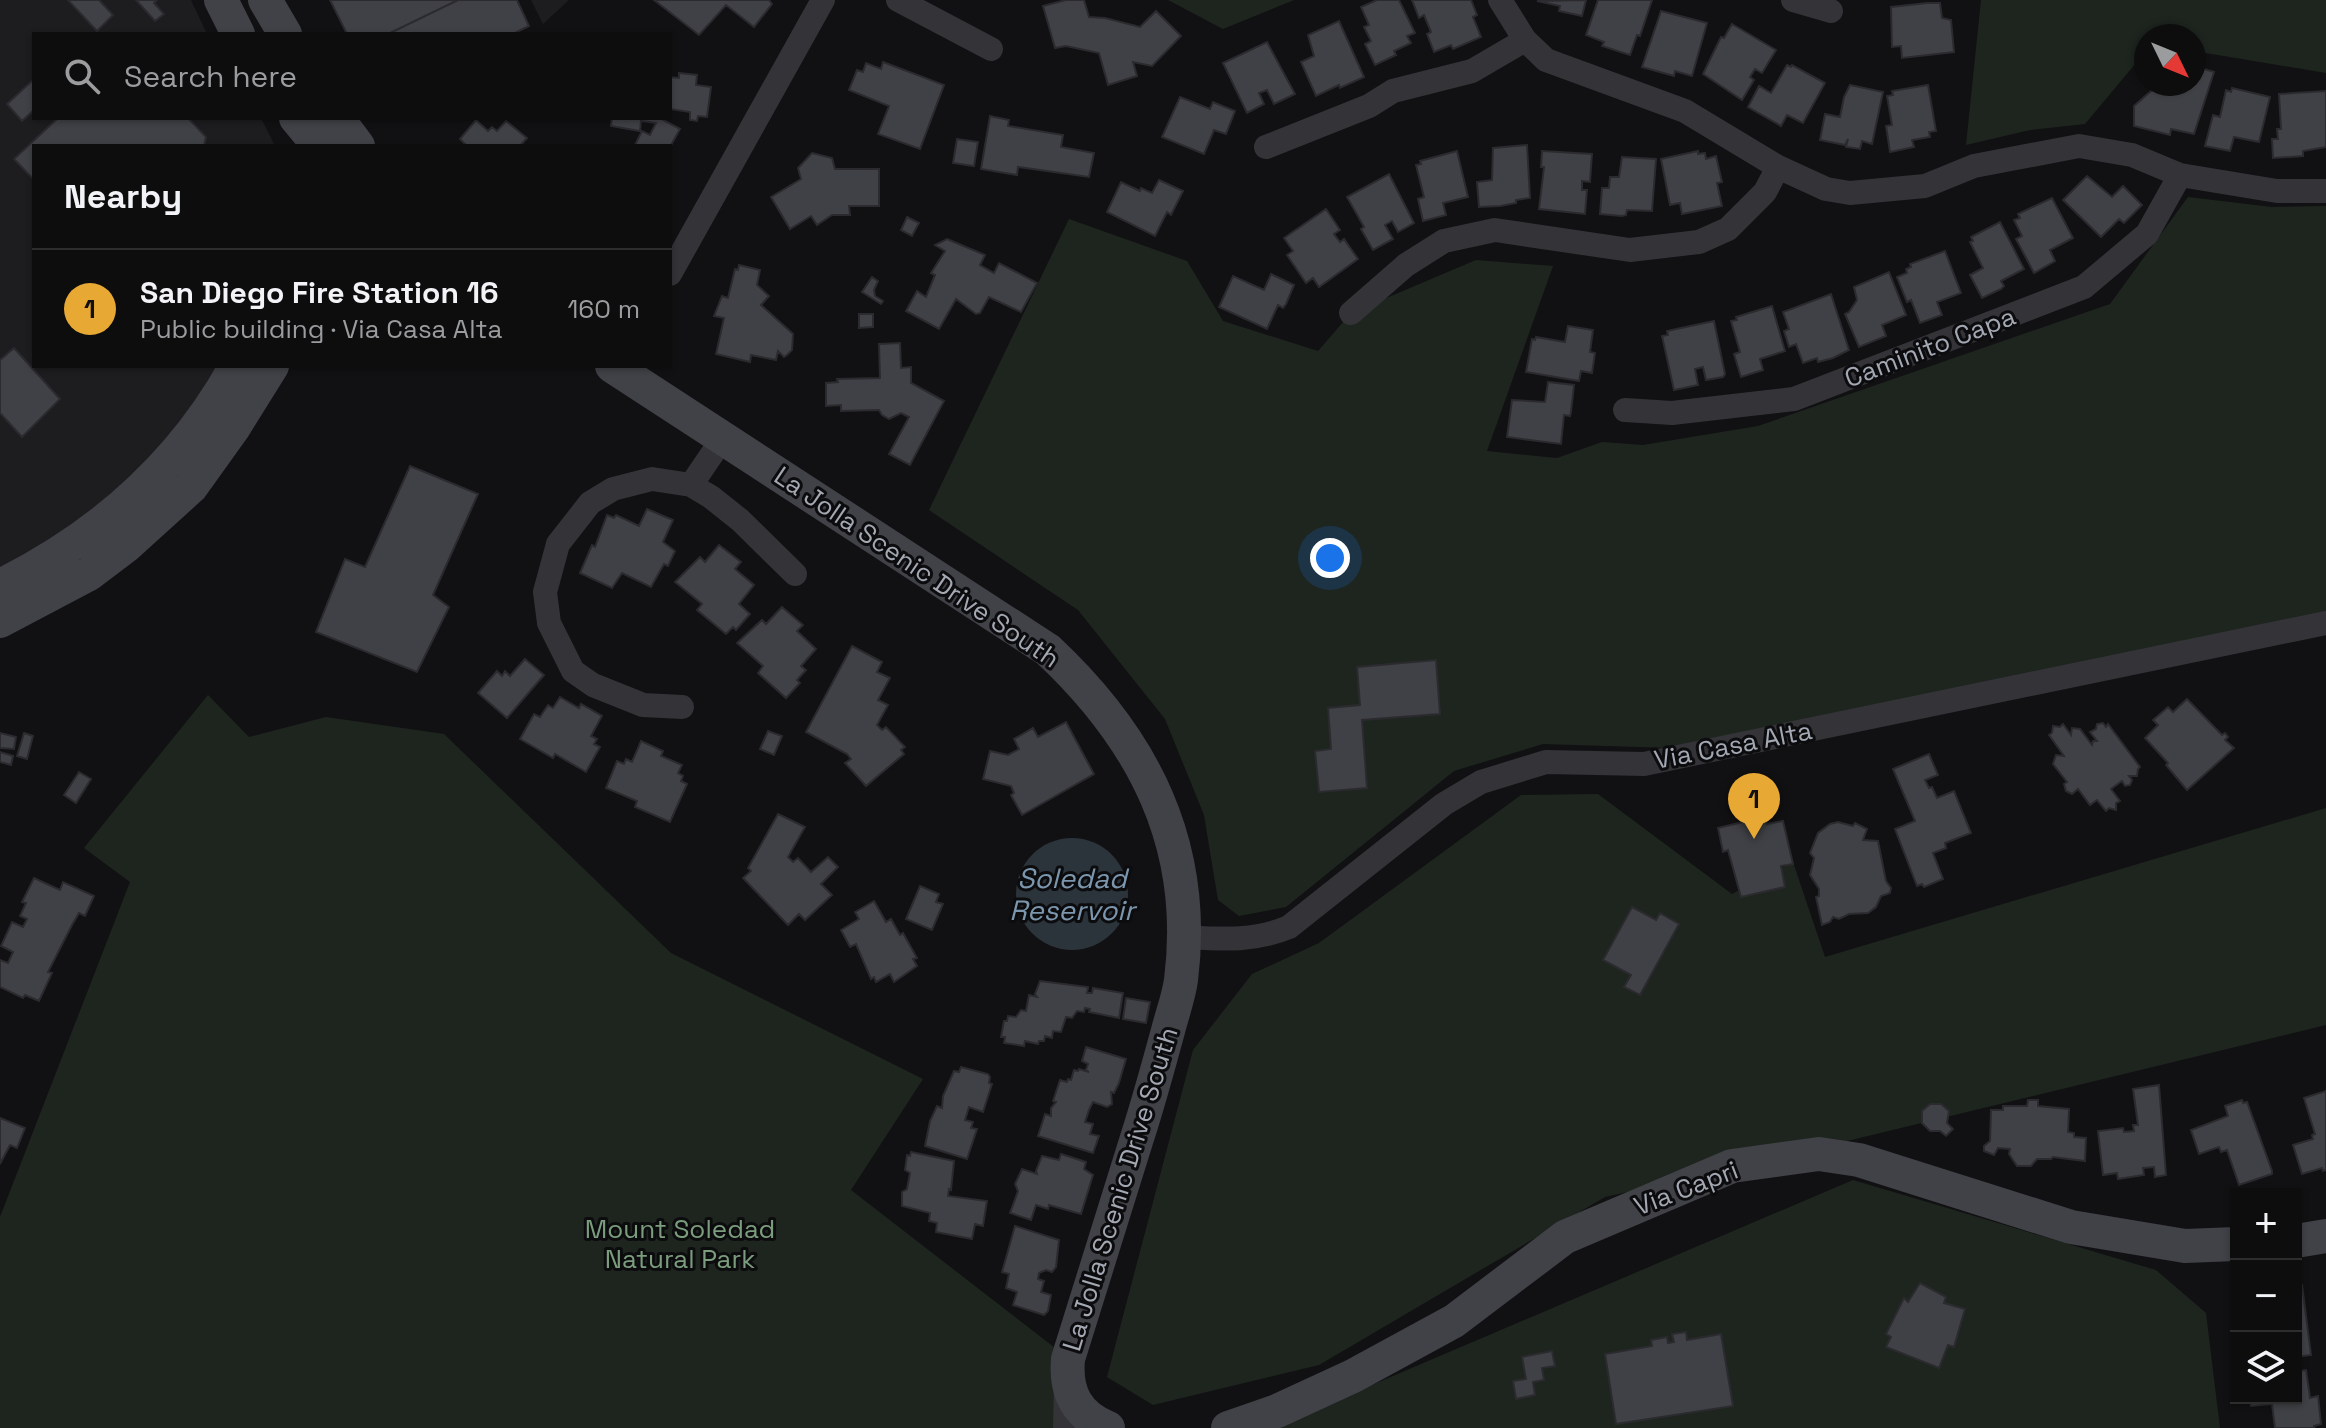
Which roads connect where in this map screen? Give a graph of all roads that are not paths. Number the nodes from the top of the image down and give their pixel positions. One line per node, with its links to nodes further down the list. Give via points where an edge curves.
1 (221, 0): 8 (street)
2 (265, 0): 9 (street)
3 (823, 0): 20 (street)
4 (898, 0): 11 (street)
5 (1500, 0): 10 (street)
6 (1793, 0): 7 (street)
7 (1831, 11)
8 (237, 32)
9 (284, 32)
10 (1525, 40): 16 (street, via 1472,71 1393,91 1369,106); 17 (street, via 1546,60 1685,111)
11 (991, 49)
12 (298, 120): 14 (street)
13 (338, 120): 15 (street)
14 (317, 144)
15 (356, 144)
16 (1266, 147)
17 (1778, 167): 18 (street, via 1826,189 1850,193 1925,186 1974,166 2079,146 2132,155); 21 (street, via 1765,192 1728,229 1699,242 1630,250 1495,230 1444,241 1406,265)
18 (2180, 175): 19 (street, via 2277,191); 25 (street, Caminito Capa, via 2147,234 2084,287 1794,399 1672,413)
19 (2326, 191)
20 (672, 270)
21 (1351, 313)
22 (235, 368): 29 (street, via 168,464 133,498 76,544)
23 (271, 368): 30 (street, via 191,487 89,574)
24 (618, 368): 26 (street, La Jolla Scenic Drive South)
25 (1625, 410)
26 (723, 438): 27 (street); 33 (street, La Jolla Scenic Drive South, via 1048,650 1082,682 1127,739 1158,796 1179,865)
27 (691, 485): 28 (street, via 740,520); 32 (street, via 652,479 613,489 590,503 558,544 545,592 549,623 573,671 643,705)
28 (795, 574)
29 (0, 586)
30 (0, 621)
31 (2326, 623): 33 (street, Via Casa Alta, via 1644,764 1546,762 1481,782 1444,804 1289,927 1232,940)
32 (682, 707)
33 (1183, 937): 37 (street, La Jolla Scenic Drive South, via 1181,982 1152,1092)
34 (2326, 1236): 35 (street)
35 (2302, 1240)
36 (2230, 1244): 40 (street, Via Capri, via 2185,1246 2071,1227 1845,1158 1819,1154 1732,1166 1565,1237 1454,1321 1340,1382)
37 (1066, 1379): 38 (street); 39 (street, via 1078,1409)
38 (1065, 1428)
39 (1108, 1428)
40 (1228, 1428)

